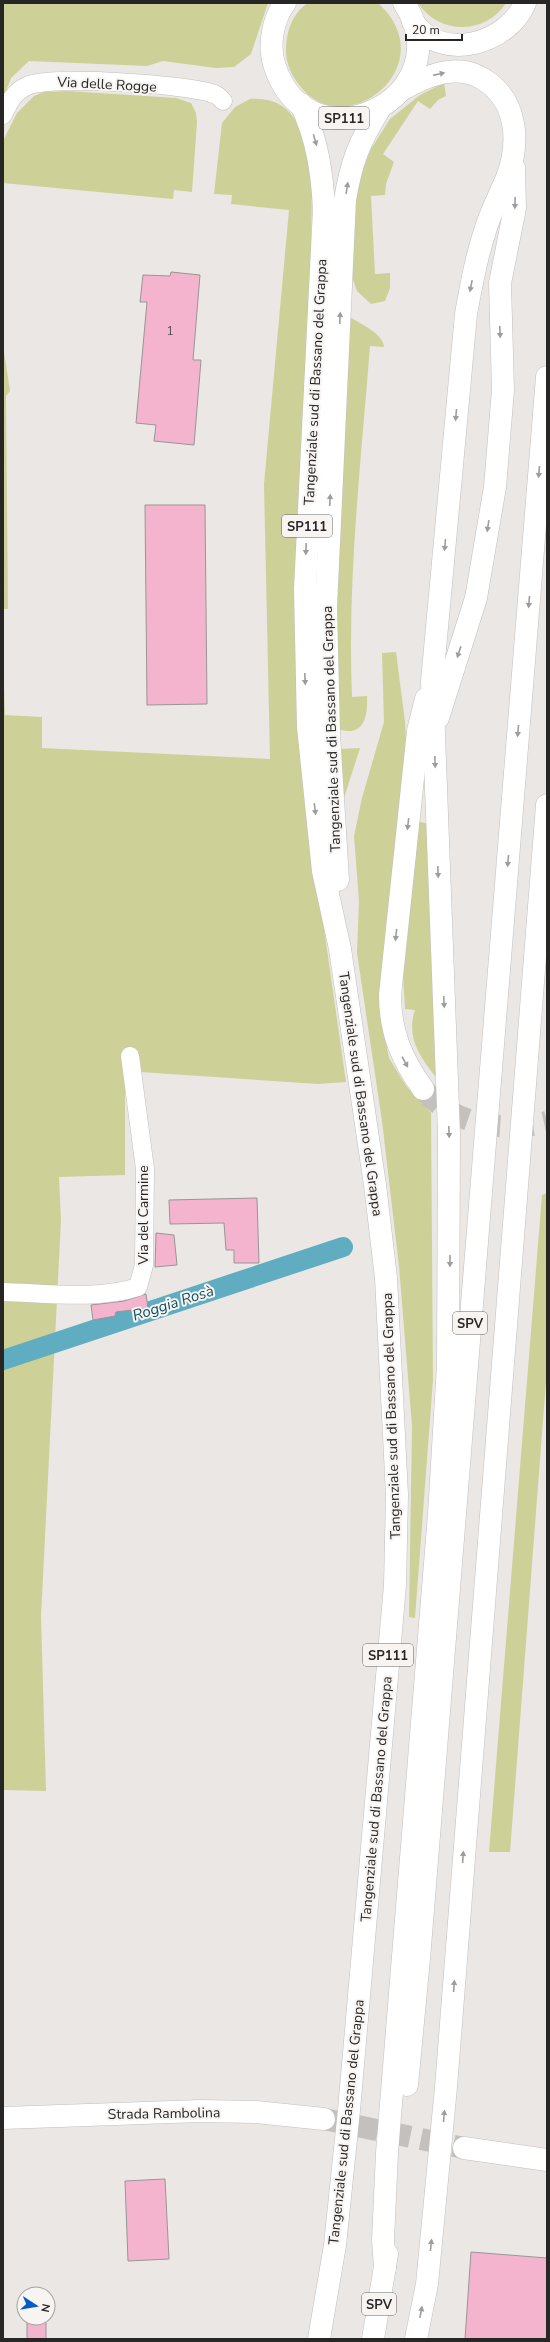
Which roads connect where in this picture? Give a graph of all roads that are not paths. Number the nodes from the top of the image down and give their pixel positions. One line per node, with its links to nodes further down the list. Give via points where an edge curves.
1 (285, 3): 7 (main road, Tangenziale sud di Bassano del Grappa / SP111, via 275,22 271,41 273,60 279,78 289,94)
2 (404, 3): 4 (main road, Tangenziale sud di Bassano del Grappa / SP111)
3 (525, 3): 4 (main road, via 518,17 506,30 477,43 462,45 441,42 422,32)
4 (413, 22): 5 (main road, Tangenziale sud di Bassano del Grappa / SP111, via 417,43 415,64)
5 (403, 89): 8 (main road, Tangenziale sud di Bassano del Grappa / SP111); 10 (main road, one-way to 10, via 423,79 448,72 466,72 483,79 498,92 509,108 514,126)
6 (224, 101): 9 (street, Via delle Rogge, via 215,94 192,89 49,81 18,90)
7 (301, 104): 8 (main road, Tangenziale sud di Bassano del Grappa / SP111, via 315,113 348,119); 15 (main road, Tangenziale sud di Bassano del Grappa / SP111, one-way to 15, via 317,145 323,181 324,210 305,590 306,700 323,871)
8 (379, 110): 15 (main road, Tangenziale sud di Bassano del Grappa / SP111, one-way to 8, via 326,665 326,569 345,200 353,158)
9 (3, 115)
10 (514, 150): 12 (main road, one-way to 12, via 506,180 482,238 466,314); 13 (main road, one-way to 13, via 515,208 500,283 503,390 495,487 476,598)
11 (547, 378): 23 (main road, SPV, one-way to 23, via 419,1951 399,2158)
12 (432, 681): 13 (main road); 17 (main road, one-way to 17, via 418,731 390,995 395,1038 405,1062)
13 (434, 732): 23 (main road, one-way to 23, via 449,1149 448,1366 439,1514 387,2153 383,2233)
14 (547, 805): 26 (main road, SPV, one-way to 14, via 427,2284 446,2087)
15 (340, 949): 24 (main road, Tangenziale sud di Bassano del Grappa / SP111, via 386,1278 397,1495 394,1585 349,2110 335,2245)
16 (130, 1056): 18 (street, Via del Carmine, via 145,1168 144,1265 138,1287 96,1293)
17 (423, 1089)
18 (3, 1292)
19 (3, 2118): 20 (main road, Strada Rambolina, via 200,2111 256,2112)
20 (324, 2119)
21 (464, 2148): 22 (main road)
22 (547, 2160)
23 (385, 2268): 25 (main road, SPV)
24 (318, 2339)
25 (373, 2339)
26 (416, 2339)

